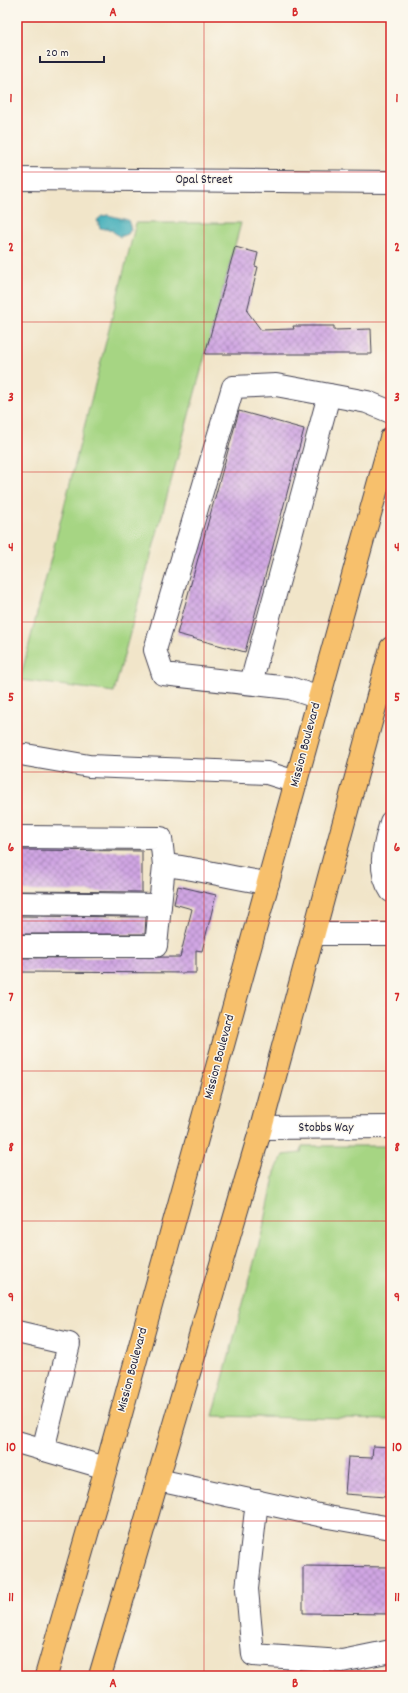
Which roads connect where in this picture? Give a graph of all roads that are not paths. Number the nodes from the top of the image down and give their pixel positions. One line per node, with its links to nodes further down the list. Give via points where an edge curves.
1 (391, 182): 2 (street, Opal Street)
2 (18, 184)
3 (329, 395): 4 (street, via 367,402); 8 (street); 8 (street, via 276,385 233,387 155,650 163,674)
4 (391, 412)
5 (391, 438): 9 (main road, Mission Boulevard)
6 (391, 648): 7 (main road)
7 (387, 676): 19 (main road)
8 (251, 683): 9 (street, via 290,688)
9 (319, 698): 11 (main road, Mission Boulevard)
10 (26, 755): 11 (street, via 89,766 267,773)
11 (296, 782): 15 (main road, Mission Boulevard)
12 (391, 822): 16 (street, via 382,860 386,883)
13 (17, 838): 14 (street, via 161,838)
14 (164, 865): 15 (street, via 180,866 238,880); 18 (street)
15 (268, 883): 27 (main road, Mission Boulevard)
16 (391, 891)
17 (17, 903): 18 (street)
18 (160, 905): 21 (street, via 156,946)
19 (314, 934): 20 (street); 22 (main road)
20 (391, 934)
21 (17, 946)
22 (261, 1128): 23 (street, Stobbs Way); 28 (main road)
23 (391, 1128)
24 (17, 1332): 26 (street, via 69,1344)
25 (17, 1442): 26 (street)
26 (43, 1450): 27 (street)
27 (106, 1468): 32 (main road, Mission Boulevard)
28 (158, 1480): 29 (street); 33 (main road)
29 (257, 1501): 30 (street); 31 (street, via 247,1589 253,1655 342,1661)
30 (391, 1528)
31 (391, 1651)
32 (46, 1676)
33 (100, 1676)

